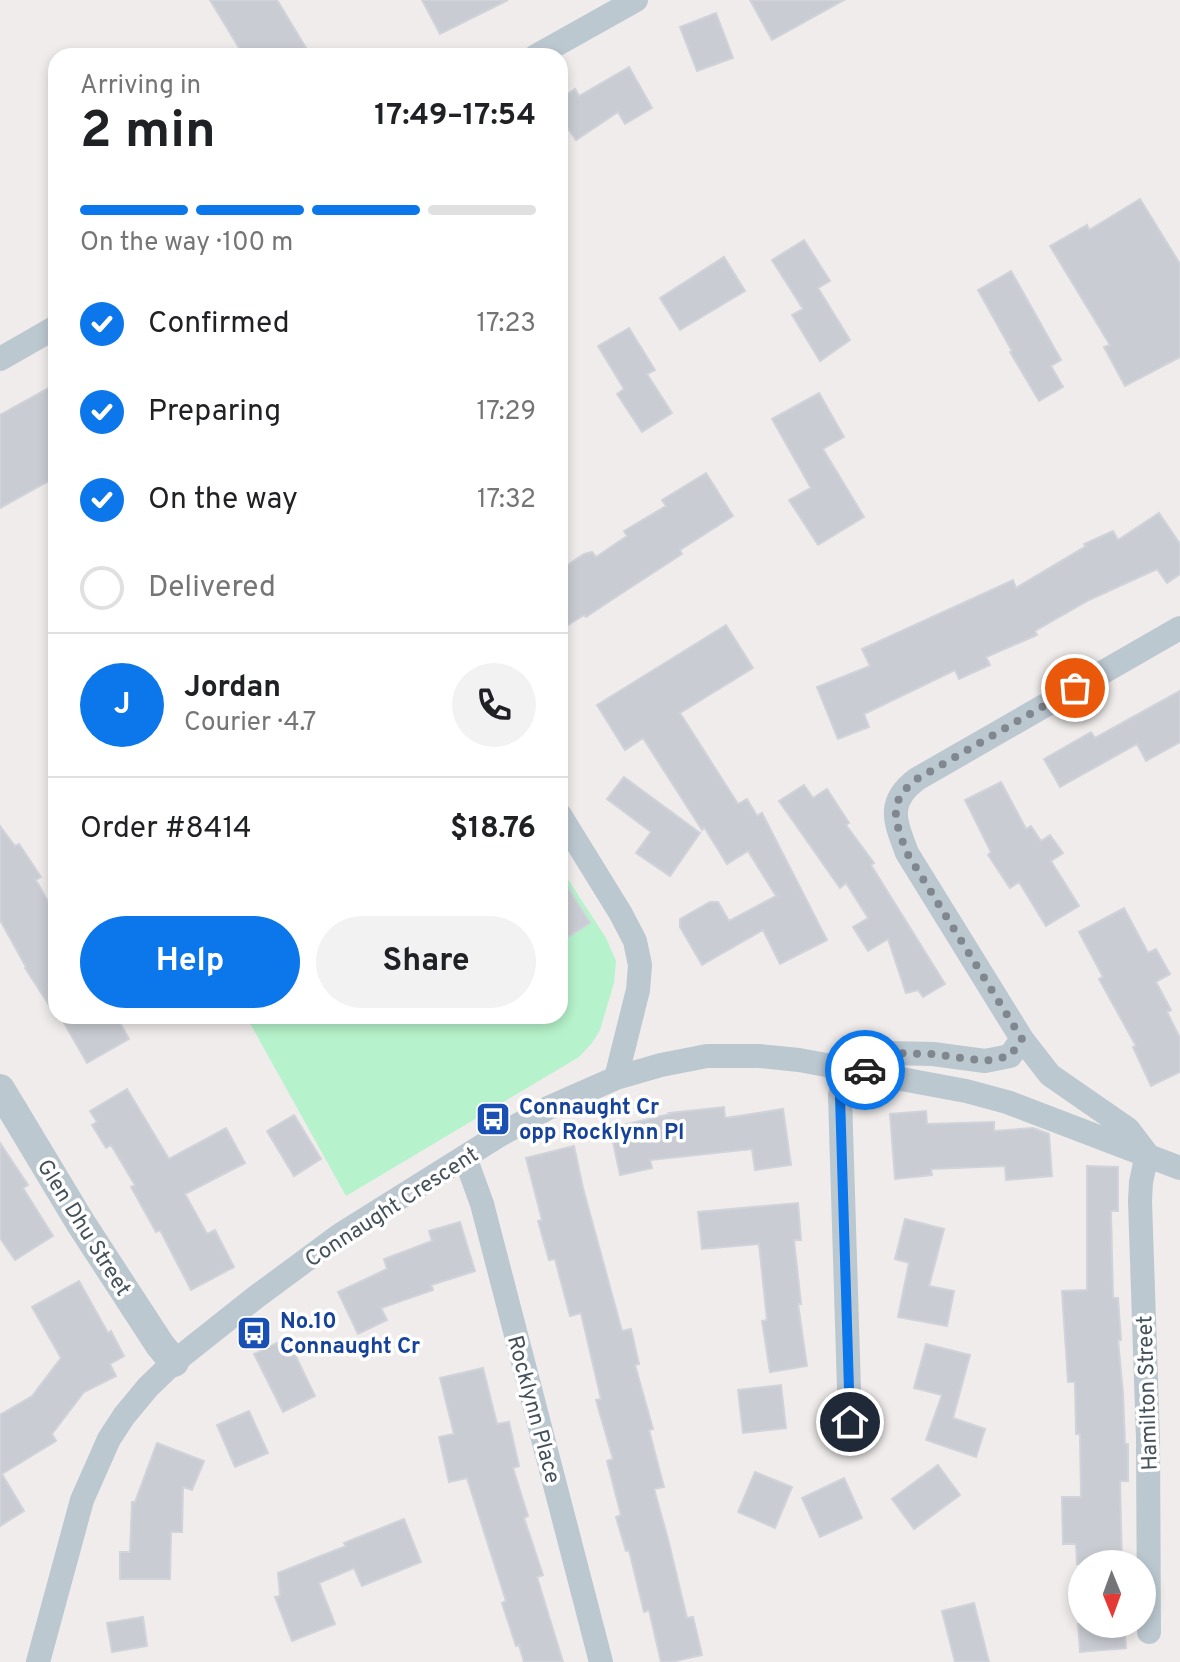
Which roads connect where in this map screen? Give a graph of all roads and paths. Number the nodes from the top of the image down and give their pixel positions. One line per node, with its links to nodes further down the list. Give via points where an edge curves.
1 (636, 0): 2 (street)
2 (550, 48)
3 (48, 332): 4 (street)
4 (0, 359)
5 (1180, 628): 7 (street, via 917,779 895,806 907,853)
6 (568, 828): 9 (street, via 621,914 640,965)
7 (1022, 1039): 8 (street, via 1010,1056 985,1061 888,1053); 11 (street, via 1050,1075 1128,1129)
8 (852, 1071): 9 (street, Connaught Crescent, via 799,1060 707,1056); 11 (street, Connaught Crescent, via 1007,1102); 15 (street, via 840,1096)
9 (616, 1078): 12 (street, Connaught Crescent, via 548,1108)
10 (0, 1089): 14 (street, Glen Dhu Street, via 80,1222)
11 (1147, 1154): 13 (street, Connaught Crescent); 16 (street, Hamilton Street, via 1140,1201)
12 (465, 1157): 14 (street, Connaught Crescent, via 340,1235); 18 (street, Rocklynn Place, via 482,1204)
13 (1180, 1168)
14 (174, 1362): 17 (street, Connaught Crescent, via 124,1416 97,1462)
15 (850, 1422)
16 (1149, 1550)
17 (38, 1662)
18 (601, 1662)

